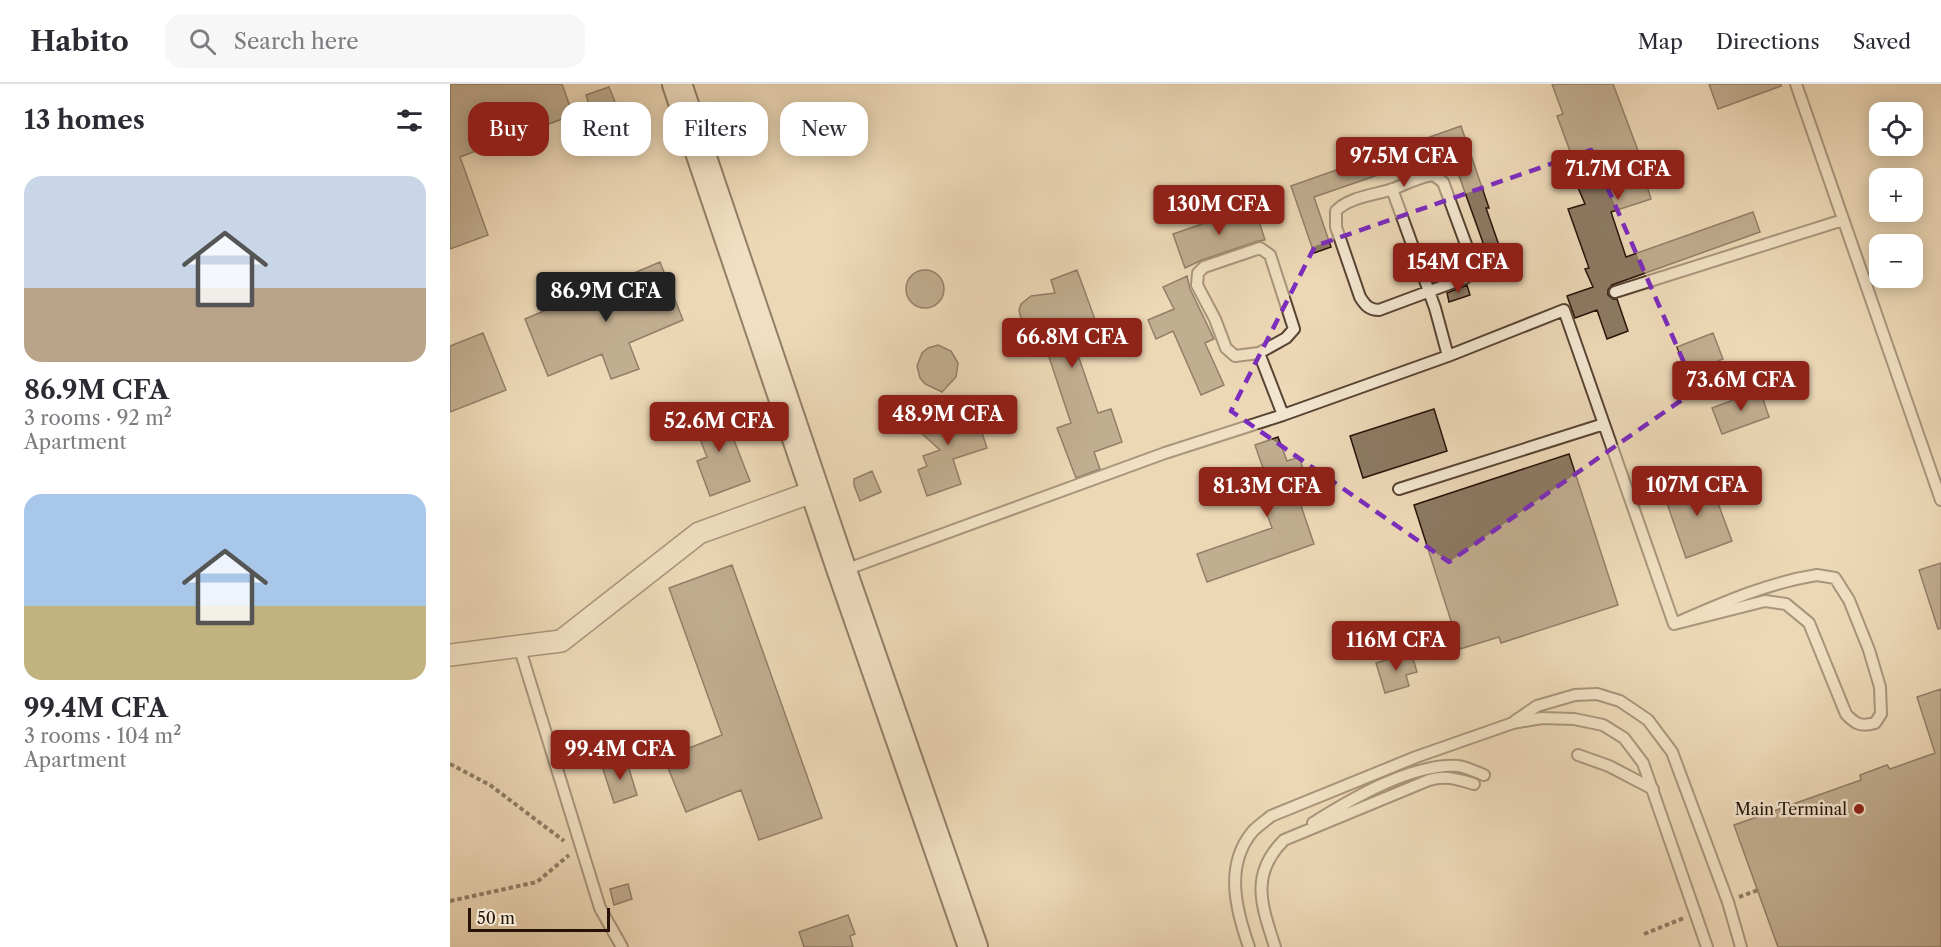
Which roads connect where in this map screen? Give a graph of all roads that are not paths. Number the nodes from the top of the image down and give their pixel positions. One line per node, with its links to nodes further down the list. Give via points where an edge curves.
1 (676, 84): 12 (street)
2 (1796, 84): 4 (lane)
3 (1392, 189): 5 (lane); 5 (lane, via 1422,176 1433,175 1443,182 1471,258 1472,272 1465,278); 5 (lane, via 1347,203 1335,211 1336,227 1360,297 1372,310 1379,310)
4 (1843, 220): 6 (lane); 13 (lane)
5 (1429, 292): 8 (lane)
6 (1615, 292)
7 (1259, 353): 7 (lane, via 1235,356 1226,348 1197,285 1198,273 1204,267 1260,248 1270,255 1294,329); 9 (lane)
8 (1448, 356): 9 (lane); 10 (lane, via 1568,309)
9 (1283, 415): 14 (lane, via 1165,453)
10 (1604, 424): 11 (lane); 15 (lane)
11 (1399, 489)
12 (815, 491): 14 (street); 16 (street, via 699,533 561,641)
13 (1941, 500)
14 (842, 571): 25 (street)
15 (1674, 624): 15 (lane, via 1733,598 1797,578 1817,574 1835,578 1849,600 1869,650 1880,687 1881,714 1875,723 1865,726 1854,723 1846,714 1809,623 1786,604 1765,601)
16 (519, 646): 17 (street); 24 (lane, via 600,908)
17 (450, 655)
18 (1513, 723): 22 (lane, via 1542,718 1603,725 1624,738 1643,763); 26 (lane, via 1416,756 1271,816 1253,831 1240,850 1235,890); 29 (lane, via 1537,706 1575,695 1597,694 1620,701 1648,720 1672,752)
19 (1578, 755): 22 (lane)
20 (1484, 775): 23 (lane, via 1460,766 1436,766 1413,772 1351,799)
21 (1474, 784): 23 (lane, via 1454,778 1429,780)
22 (1653, 789): 28 (lane)
23 (1284, 840): 27 (lane, via 1263,869 1261,891)
24 (622, 947)
25 (973, 947)
26 (1249, 947)
27 (1275, 947)
28 (1707, 947)
29 (1741, 947)

